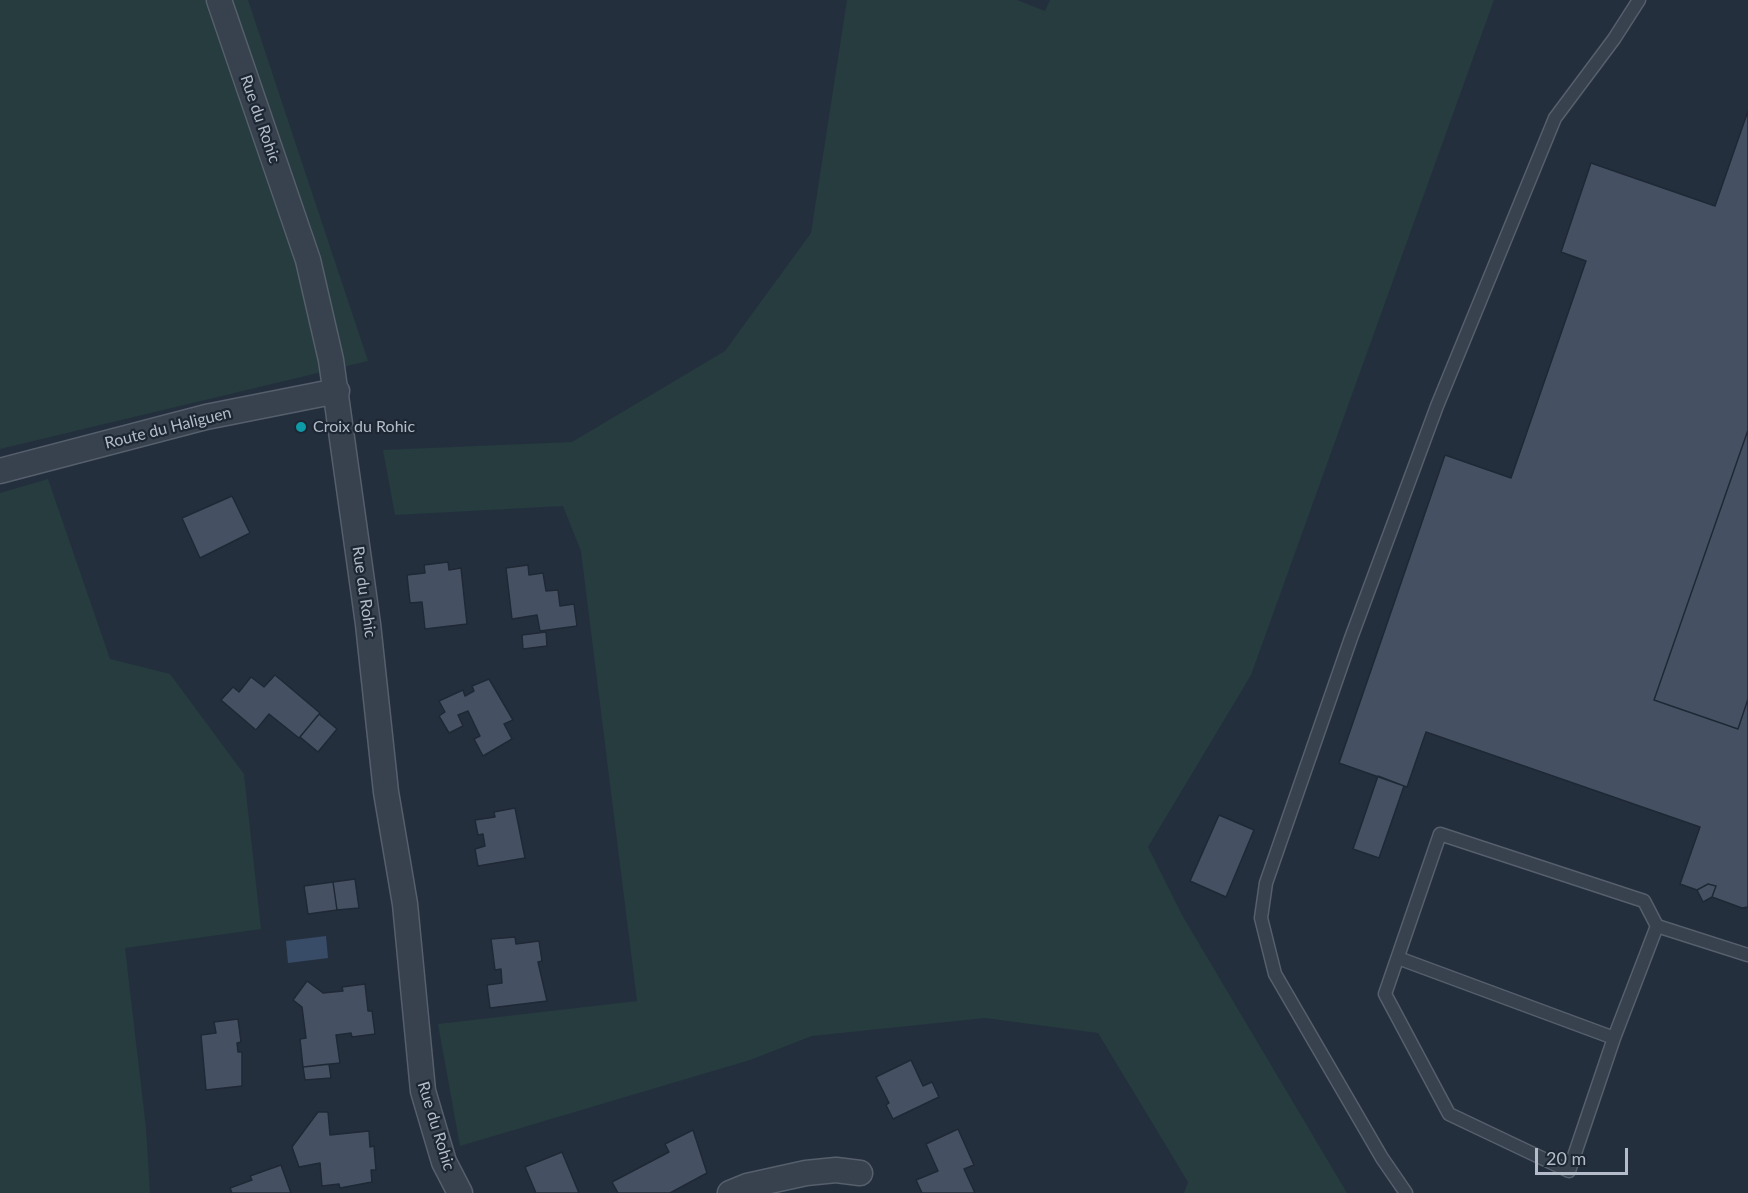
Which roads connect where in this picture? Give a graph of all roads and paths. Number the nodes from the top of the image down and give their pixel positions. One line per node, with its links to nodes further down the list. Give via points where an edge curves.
1 (219, 0): 3 (street, Rue du Rohic, via 308,260)
2 (1640, 0): 12 (lane, via 1555,118 1433,418 1266,883 1261,918 1275,974 1382,1158)
3 (337, 391): 4 (street, Route du Haliguen, via 206,417); 10 (street, Rue du Rohic, via 386,792 405,904 423,1091 444,1162)
4 (0, 471)
5 (1657, 926): 6 (lane); 7 (lane, via 1644,901 1440,834); 8 (lane)
6 (1748, 955)
7 (1398, 958): 8 (lane); 8 (lane, via 1385,994 1449,1114 1569,1172)
8 (1614, 1038)
9 (860, 1173): 11 (street, via 806,1173)
10 (460, 1193)
11 (730, 1193)
12 (1407, 1193)

